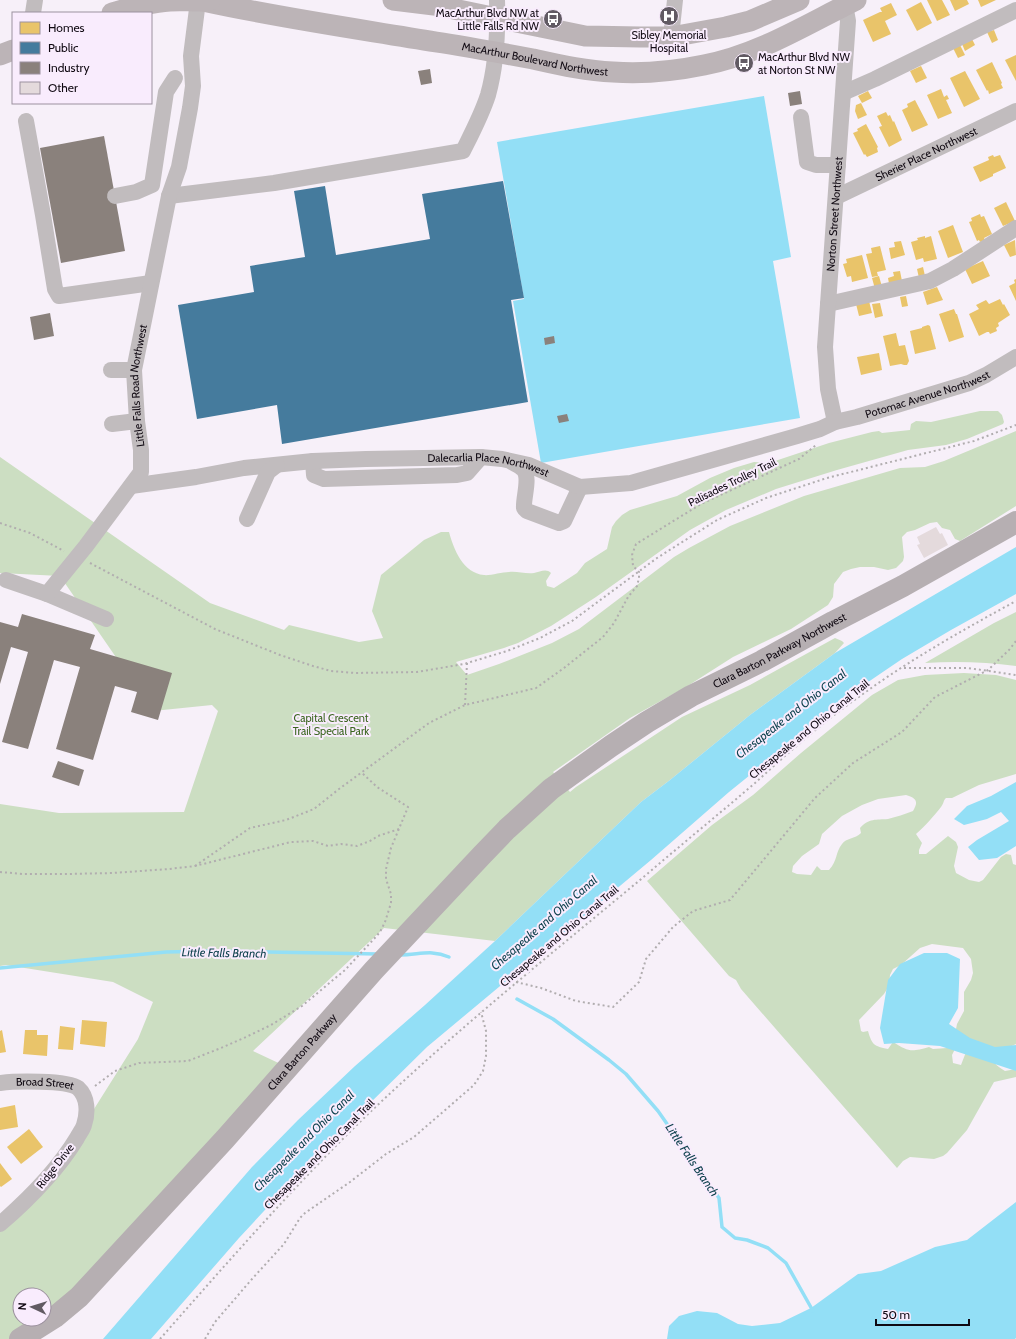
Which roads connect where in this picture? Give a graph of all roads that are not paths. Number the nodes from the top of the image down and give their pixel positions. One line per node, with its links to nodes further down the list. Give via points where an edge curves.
1 (35, 0): 9 (street)
2 (393, 0): 7 (main road)
3 (675, 0): 11 (street)
4 (799, 0): 11 (main road, via 750,21)
5 (197, 1): 10 (main road, MacArthur Boulevard Northwest, via 169,1); 13 (main road, MacArthur Boulevard Northwest); 15 (street)
6 (849, 2): 13 (main road, MacArthur Boulevard Northwest, via 746,53 706,65 672,70 588,70); 17 (street, Norton Street Northwest)
7 (497, 9): 11 (main road, via 585,36); 13 (street)
8 (1016, 10): 17 (street, via 873,73)
9 (33, 12)
10 (115, 12)
11 (672, 37)
12 (12, 50): 14 (main road)
13 (495, 52): 23 (street, via 488,94 479,120 463,151 274,183)
14 (0, 55)
15 (191, 56): 16 (street); 23 (street, via 193,86 190,108 179,167)
16 (175, 78): 22 (street, via 166,92 152,185 136,192); 23 (street, via 176,89 164,167)
17 (843, 93): 21 (street, Norton Street Northwest)
18 (1016, 111): 24 (street, Sherier Place Northwest)
19 (801, 117): 21 (street, via 807,162 816,165)
20 (26, 121): 26 (street, via 55,289 59,296)
21 (838, 165): 24 (street, Norton Street Northwest)
22 (115, 196)
23 (169, 196): 26 (street, Little Falls Road Northwest)
24 (836, 197): 27 (street, Norton Street Northwest)
25 (1016, 228): 27 (street, via 930,281)
26 (151, 284): 30 (street, Little Falls Road Northwest)
27 (828, 304): 32 (street, Norton Street Northwest, via 825,364)
28 (1016, 357): 32 (street, Potomac Avenue Northwest, via 969,383)
29 (111, 370): 30 (street)
30 (134, 370): 31 (street, Little Falls Road Northwest)
31 (137, 421): 33 (street); 36 (street, Little Falls Road Northwest, via 141,472)
32 (836, 422): 37 (street, Dalecarlia Place Northwest, via 797,436 631,483)
33 (112, 424)
34 (507, 460): 35 (street, Dalecarlia Place Northwest, via 481,457 366,459); 37 (street, Dalecarlia Place Northwest, via 529,465); 37 (street, via 526,474 524,508 527,511 559,522 564,521)
35 (277, 465): 36 (street, Dalecarlia Place Northwest); 38 (street, via 268,472)
36 (131, 486): 41 (street, Little Falls Road Northwest)
37 (580, 487)
38 (247, 519)
39 (1016, 522): 43 (highway, Clara Barton Parkway Northwest, via 903,586 691,696 641,726)
40 (6, 580): 41 (street)
41 (47, 594): 42 (street)
42 (106, 619)
43 (550, 789): 47 (highway, Clara Barton Parkway, via 487,849 374,970 225,1139 80,1297)
44 (0, 1083): 45 (street, Broad Street, via 59,1083 75,1086)
45 (85, 1096): 46 (street, Ridge Drive, via 87,1103 84,1125 71,1146 45,1181)
46 (0, 1224)
47 (55, 1317): 48 (highway, Clara Barton Parkway); 49 (highway, Clara Barton Parkway)
48 (20, 1339)
49 (39, 1339)

